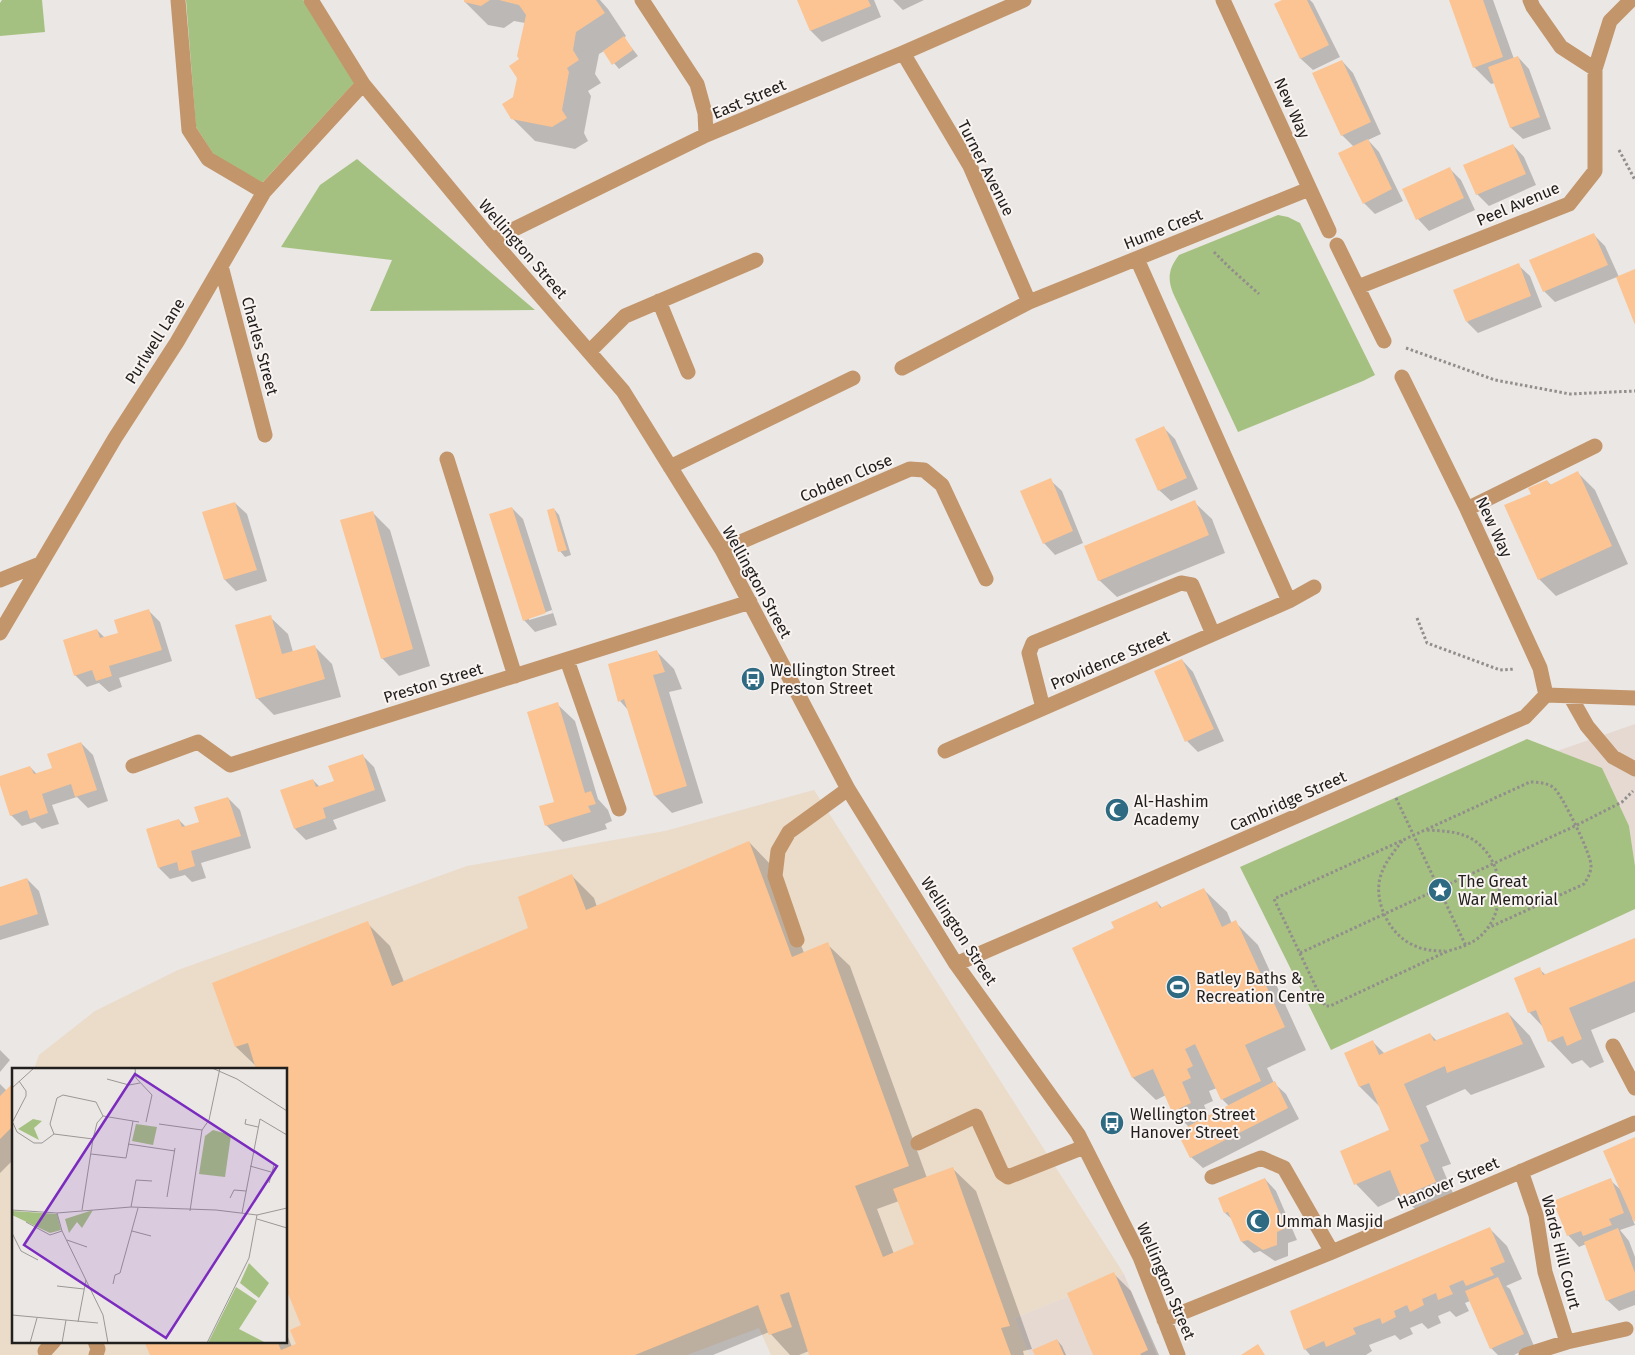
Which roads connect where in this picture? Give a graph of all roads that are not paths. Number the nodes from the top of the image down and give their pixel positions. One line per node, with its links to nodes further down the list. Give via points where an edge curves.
1 (178, 0): 13 (street, via 189,130 208,159)
2 (311, 0): 10 (street, Wellington Street)
3 (642, 0): 11 (street, via 698,84)
4 (1223, 0): 12 (street, New Way)
5 (1530, 0): 9 (street, via 1561,47)
6 (1631, 0): 9 (street, Peel Avenue, via 1610,21)
7 (1016, 1): 8 (street, East Street)
8 (903, 53): 11 (street, East Street); 22 (street, Turner Avenue, via 970,166)
9 (1595, 69): 20 (street, Peel Avenue, via 1595,170 1569,204)
10 (363, 84): 13 (street, Purlwell Lane); 15 (street, Wellington Street)
11 (706, 135): 15 (street, East Street)
12 (1309, 189): 14 (street, New Way); 17 (street, Hume Crest)
13 (264, 192): 19 (street, Purlwell Lane)
14 (1330, 231)
15 (492, 240): 24 (street, Wellington Street)
16 (1337, 245): 20 (street)
17 (1137, 259): 22 (street, Hume Crest); 39 (street)
18 (756, 260): 21 (street)
19 (221, 266): 29 (street, Charles Street); 35 (street, Purlwell Lane)
20 (1358, 287): 23 (street)
21 (659, 301): 24 (street, via 626,316); 26 (street)
22 (1030, 302): 25 (street, Hume Crest)
23 (1384, 341)
24 (589, 352): 32 (street, Wellington Street, via 623,391)
25 (902, 368)
26 (688, 372)
27 (1402, 377): 33 (street, New Way)
28 (853, 378): 32 (street)
29 (266, 435)
30 (1595, 446): 33 (street)
31 (448, 459): 44 (street)
32 (670, 467): 34 (street, Wellington Street)
33 (1467, 509): 45 (street, New Way, via 1540,668)
34 (722, 550): 37 (street, Cobden Close, via 910,470 924,470 942,485); 40 (street, Wellington Street)
35 (40, 564): 36 (street); 41 (street, Purlwell Lane)
36 (0, 580)
37 (986, 580)
38 (1314, 587): 39 (street, Providence Street)
39 (1289, 601): 42 (street, Providence Street)
40 (750, 602): 43 (street, Preston Street); 52 (street, Wellington Street)
41 (0, 633)
42 (1213, 634): 48 (street, Providence Street); 48 (street, via 1192,585 1181,583 1033,644 1029,653)
43 (567, 660): 44 (street, Preston Street); 53 (street)
44 (515, 676): 50 (street, Preston Street, via 230,765 198,742)
45 (1546, 695): 46 (street); 55 (street, Cambridge Street, via 1525,717)
46 (1570, 696): 47 (street); 51 (street, via 1587,726 1613,757)
47 (1635, 698)
48 (1042, 708): 49 (street, Providence Street)
49 (945, 751)
50 (133, 766)
51 (1635, 768)
52 (848, 789): 54 (street, via 790,832 778,851 775,876); 55 (street, Wellington Street)
53 (619, 809)
54 (797, 940)
55 (956, 964): 60 (street, Wellington Street)
56 (1613, 1046): 57 (street)
57 (1635, 1088)
58 (1635, 1123): 61 (street, Hanover Street)
59 (918, 1142): 60 (street, via 976,1116 1002,1173 1008,1177)
60 (1084, 1147): 64 (street, Wellington Street, via 1140,1257)
61 (1521, 1170): 63 (street, Hanover Street); 66 (street, Wards Hill Court, via 1536,1215 1545,1272)
62 (1212, 1177): 63 (street, via 1261,1158 1284,1168)
63 (1332, 1252): 64 (street, Hanover Street)
64 (1164, 1320): 67 (street, Wellington Street)
65 (1626, 1329): 66 (street)
66 (1567, 1342): 68 (street)
67 (1178, 1355)
68 (1526, 1355)

